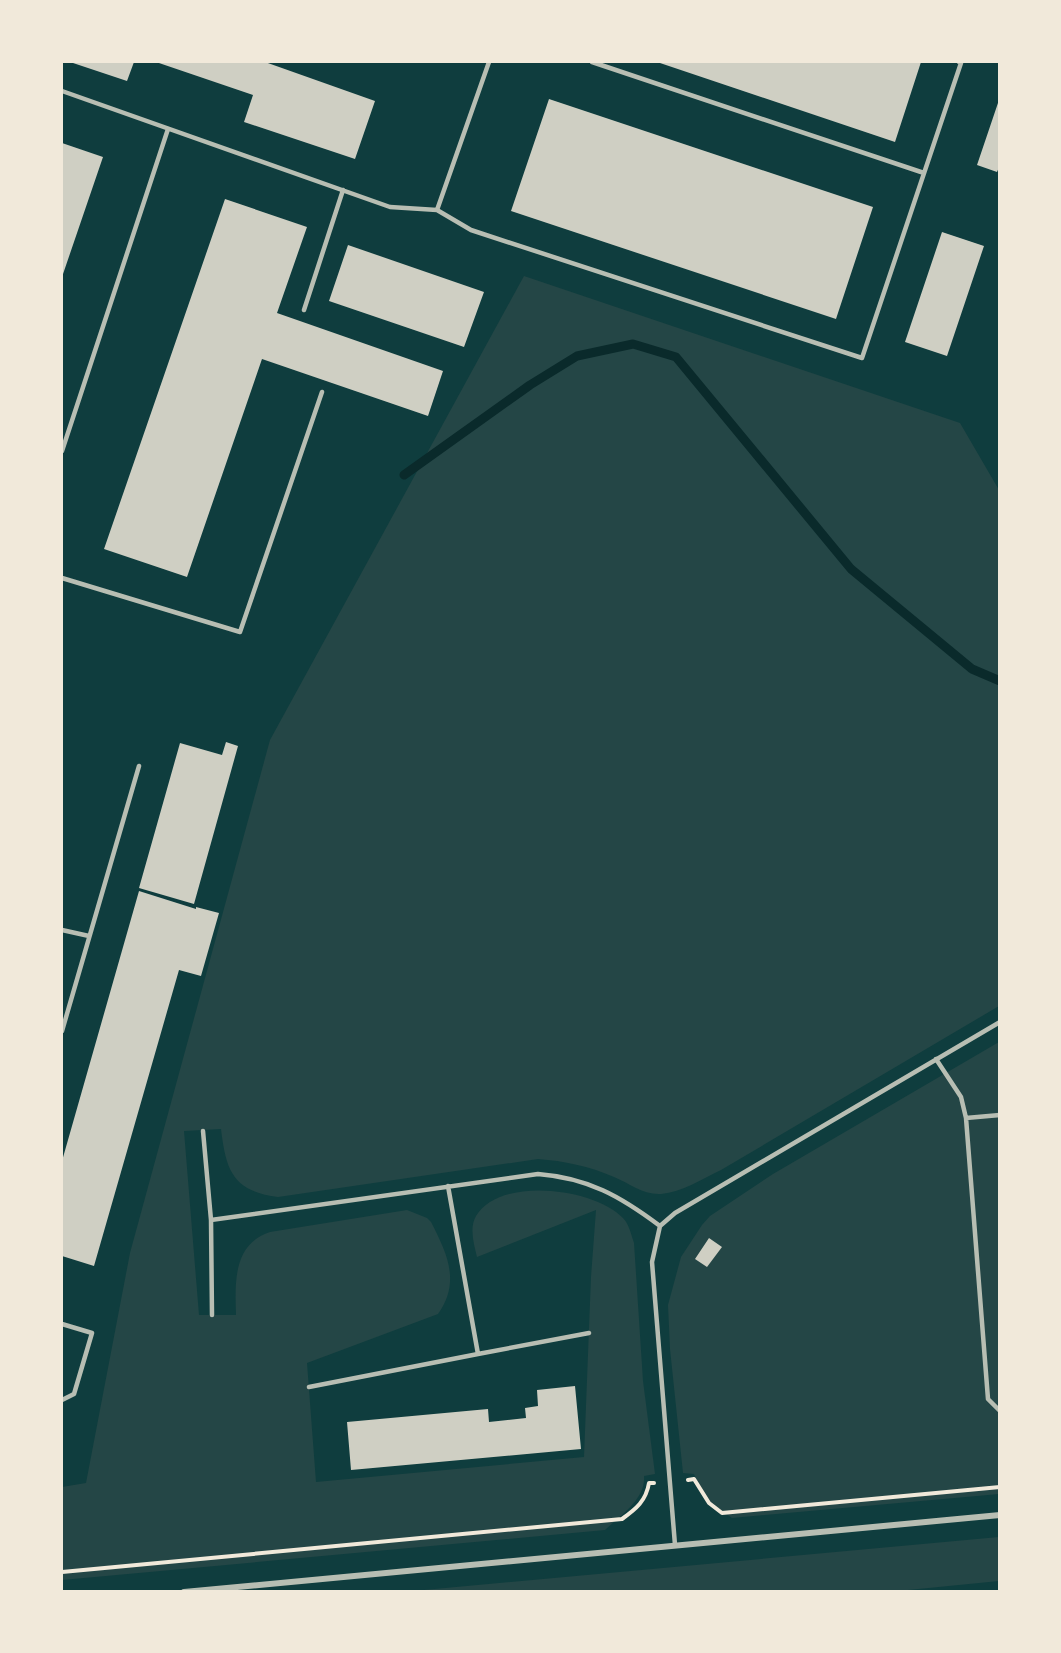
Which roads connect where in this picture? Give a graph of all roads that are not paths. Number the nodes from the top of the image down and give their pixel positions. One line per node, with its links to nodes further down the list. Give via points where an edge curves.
1 (489, 62): 8 (lane)
2 (592, 62): 6 (lane)
3 (959, 62): 6 (lane)
4 (62, 91): 5 (lane)
5 (168, 129): 7 (lane); 11 (lane)
6 (924, 173): 8 (lane, via 862,358 471,230)
7 (343, 190): 8 (lane, via 390,207); 9 (lane)
8 (437, 210)
9 (304, 310)
10 (322, 392): 12 (lane, via 240,632)
11 (62, 451)
12 (62, 578)
13 (139, 766): 15 (lane)
14 (62, 930): 15 (lane)
15 (89, 936): 17 (lane)
16 (999, 1022): 18 (lane)
17 (62, 1031)
18 (936, 1059): 20 (lane, via 961,1097); 24 (lane, via 675,1213)
19 (999, 1115): 20 (lane)
20 (966, 1118): 31 (lane, via 988,1399)
21 (203, 1131): 23 (lane)
22 (448, 1186): 23 (lane); 24 (lane, via 538,1174 565,1176 586,1181 632,1205); 28 (lane)
23 (211, 1220): 25 (lane)
24 (660, 1226): 33 (lane, via 652,1262)
25 (212, 1315)
26 (62, 1324): 30 (lane, via 92,1333 74,1395)
27 (589, 1333): 28 (lane)
28 (478, 1354): 29 (lane)
29 (309, 1388)
30 (62, 1400)
31 (999, 1411)
32 (999, 1515): 33 (street)
33 (675, 1545): 34 (street)
34 (184, 1592)

